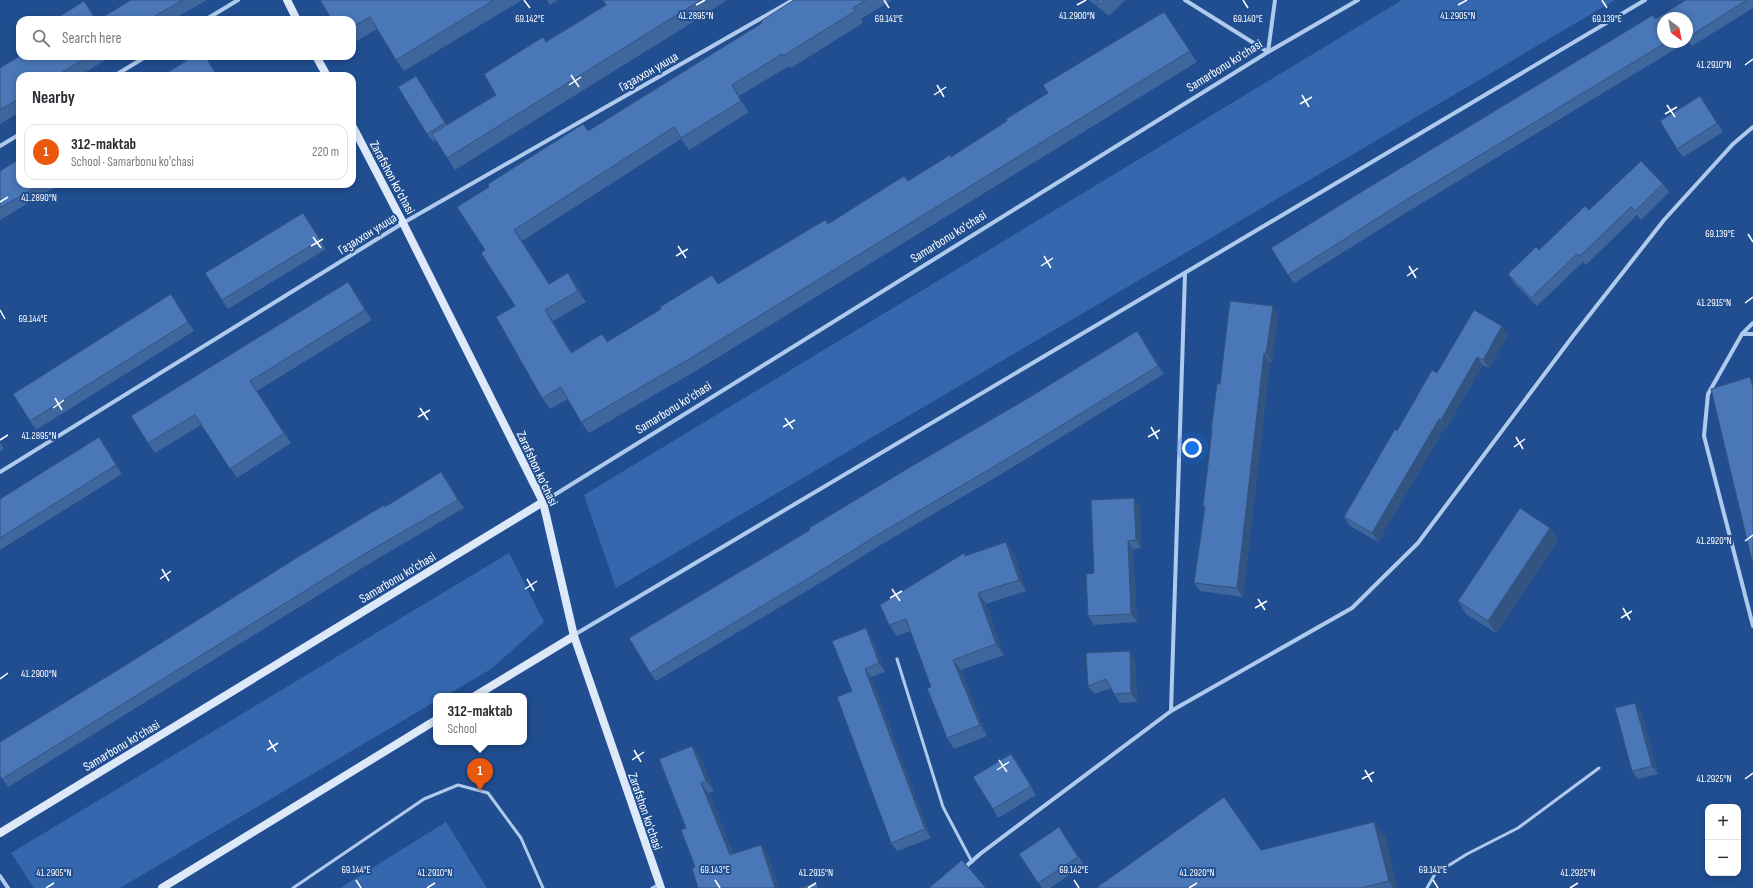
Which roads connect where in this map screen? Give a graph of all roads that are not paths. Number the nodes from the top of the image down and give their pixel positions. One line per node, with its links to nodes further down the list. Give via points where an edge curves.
1 (238, 0): 8 (street)
2 (287, 0): 9 (street)
3 (793, 0): 19 (street, Газалхон улица)
4 (1185, 0): 10 (street)
5 (1275, 0): 10 (street)
6 (1358, 0): 10 (street, Samarbonu ko'chasi)
7 (1645, 0): 20 (street)
8 (212, 16)
9 (295, 16)
10 (1268, 52): 25 (street, Samarbonu ko'chasi)
11 (140, 60): 13 (street)
12 (318, 60): 14 (street)
13 (121, 72)
14 (325, 72)
15 (1753, 127): 30 (street, via 1733,144 1664,220 1573,336 1418,544 1352,608)
16 (356, 133): 19 (street, Zarafshon ko'chasi)
17 (16, 136): 18 (street)
18 (0, 146)
19 (403, 223): 24 (street, Газалхон улица); 25 (street, Zarafshon ko'chasi)
20 (1186, 273): 27 (street); 30 (street)
21 (1753, 323): 22 (street)
22 (1742, 334): 23 (street); 26 (street, via 1708,394 1704,436)
23 (1753, 334)
24 (0, 472)
25 (543, 502): 27 (street, Zarafshon ko'chasi); 33 (street, Samarbonu ko'chasi)
26 (1753, 626)
27 (574, 636): 29 (street); 37 (street, Zarafshon ko'chasi)
28 (896, 659): 34 (lane, via 943,807)
29 (480, 693)
30 (1171, 711): 34 (street)
31 (433, 722): 39 (street)
32 (1599, 768): 42 (lane, via 1518,828 1435,874)
33 (0, 833)
34 (972, 862): 35 (street)
35 (960, 872)
36 (0, 876): 38 (street)
37 (658, 887)
38 (8, 888)
39 (162, 888)
40 (293, 888): 41 (lane, via 424,798 458,785 488,793 521,838)
41 (543, 888)
42 (1427, 888)

